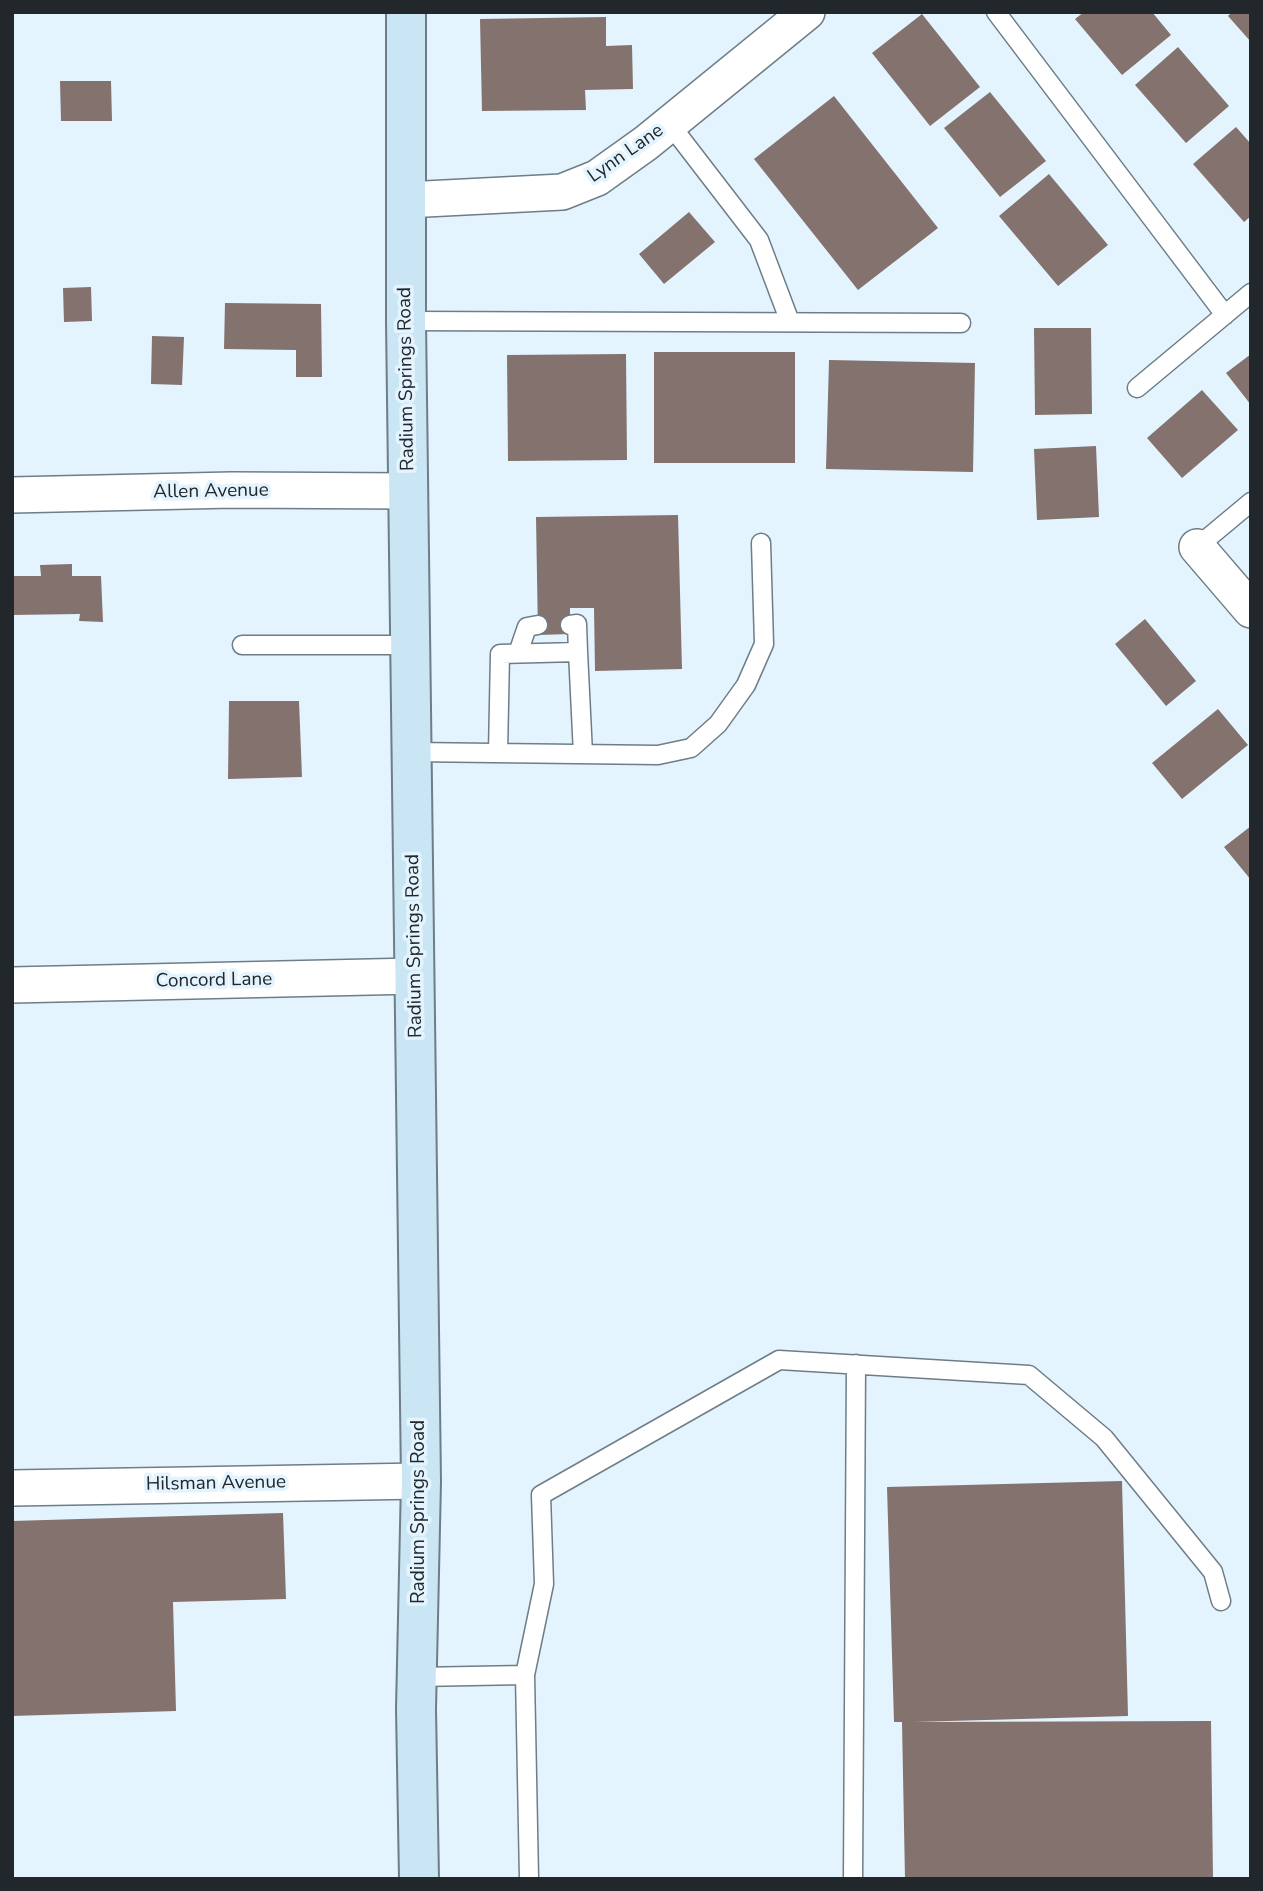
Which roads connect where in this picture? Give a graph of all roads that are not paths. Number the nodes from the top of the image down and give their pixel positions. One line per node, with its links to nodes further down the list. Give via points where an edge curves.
1 (406, 12): 5 (main road, Radium Springs Road)
2 (807, 12): 4 (street, Lynn Lane)
3 (996, 12): 7 (lane)
4 (669, 123): 5 (street, Lynn Lane, via 597,178 562,192); 9 (lane, via 758,240)
5 (406, 200): 8 (main road, Radium Springs Road)
6 (1251, 293): 7 (lane)
7 (1225, 315): 11 (lane)
8 (406, 321): 9 (lane); 12 (main road, Radium Springs Road)
9 (790, 322): 10 (lane)
10 (961, 323)
11 (1137, 388)
12 (409, 491): 13 (street, Allen Avenue); 21 (main road, Radium Springs Road)
13 (12, 495)
14 (1251, 502): 16 (lane)
15 (761, 543): 26 (lane, via 764,644 746,685 718,724 691,748 657,755)
16 (1197, 547): 17 (street)
17 (1251, 611)
18 (538, 625): 23 (lane, via 527,627)
19 (570, 625): 22 (lane, via 577,624)
20 (243, 645): 21 (lane)
21 (411, 645): 24 (main road, Radium Springs Road)
22 (578, 652): 23 (lane); 26 (lane)
23 (518, 653): 25 (lane, via 500,654)
24 (412, 752): 25 (lane); 27 (main road, Radium Springs Road)
25 (498, 753): 26 (lane)
26 (583, 754)
27 (415, 976): 28 (street, Concord Lane); 30 (main road, Radium Springs Road)
28 (12, 985)
29 (856, 1364): 32 (lane, via 1029,1375 1104,1438 1213,1572); 33 (lane, via 779,1360 541,1495 544,1584); 37 (lane)
30 (421, 1481): 31 (street, Hilsman Avenue); 34 (main road, Radium Springs Road)
31 (12, 1488)
32 (1222, 1601)
33 (525, 1675): 34 (lane); 36 (lane)
34 (417, 1676): 35 (main road, Radium Springs Road)
35 (419, 1879)
36 (529, 1879)
37 (853, 1879)

